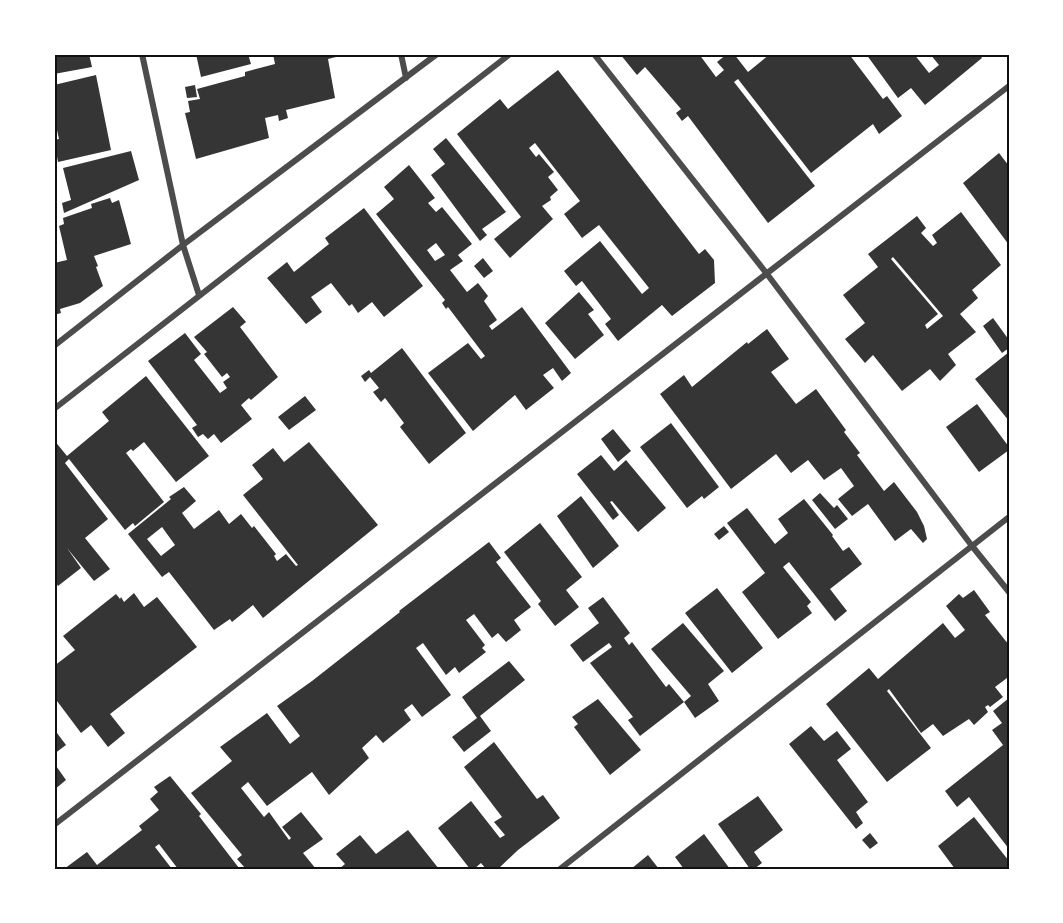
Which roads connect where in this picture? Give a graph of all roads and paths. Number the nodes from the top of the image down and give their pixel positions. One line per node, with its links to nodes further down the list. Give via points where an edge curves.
1 (142, 54): 8 (street)
2 (401, 54): 6 (street)
3 (437, 54): 6 (street)
4 (510, 54): 10 (street)
5 (594, 54): 9 (street)
6 (406, 78): 8 (street)
7 (1009, 86): 9 (street)
8 (183, 245): 10 (street); 11 (street)
9 (767, 274): 14 (street); 16 (street)
10 (199, 296): 12 (street)
11 (54, 346)
12 (54, 409)
13 (1009, 518): 14 (street)
14 (972, 546): 15 (street); 17 (street)
15 (1009, 592)
16 (54, 825)
17 (560, 869)

